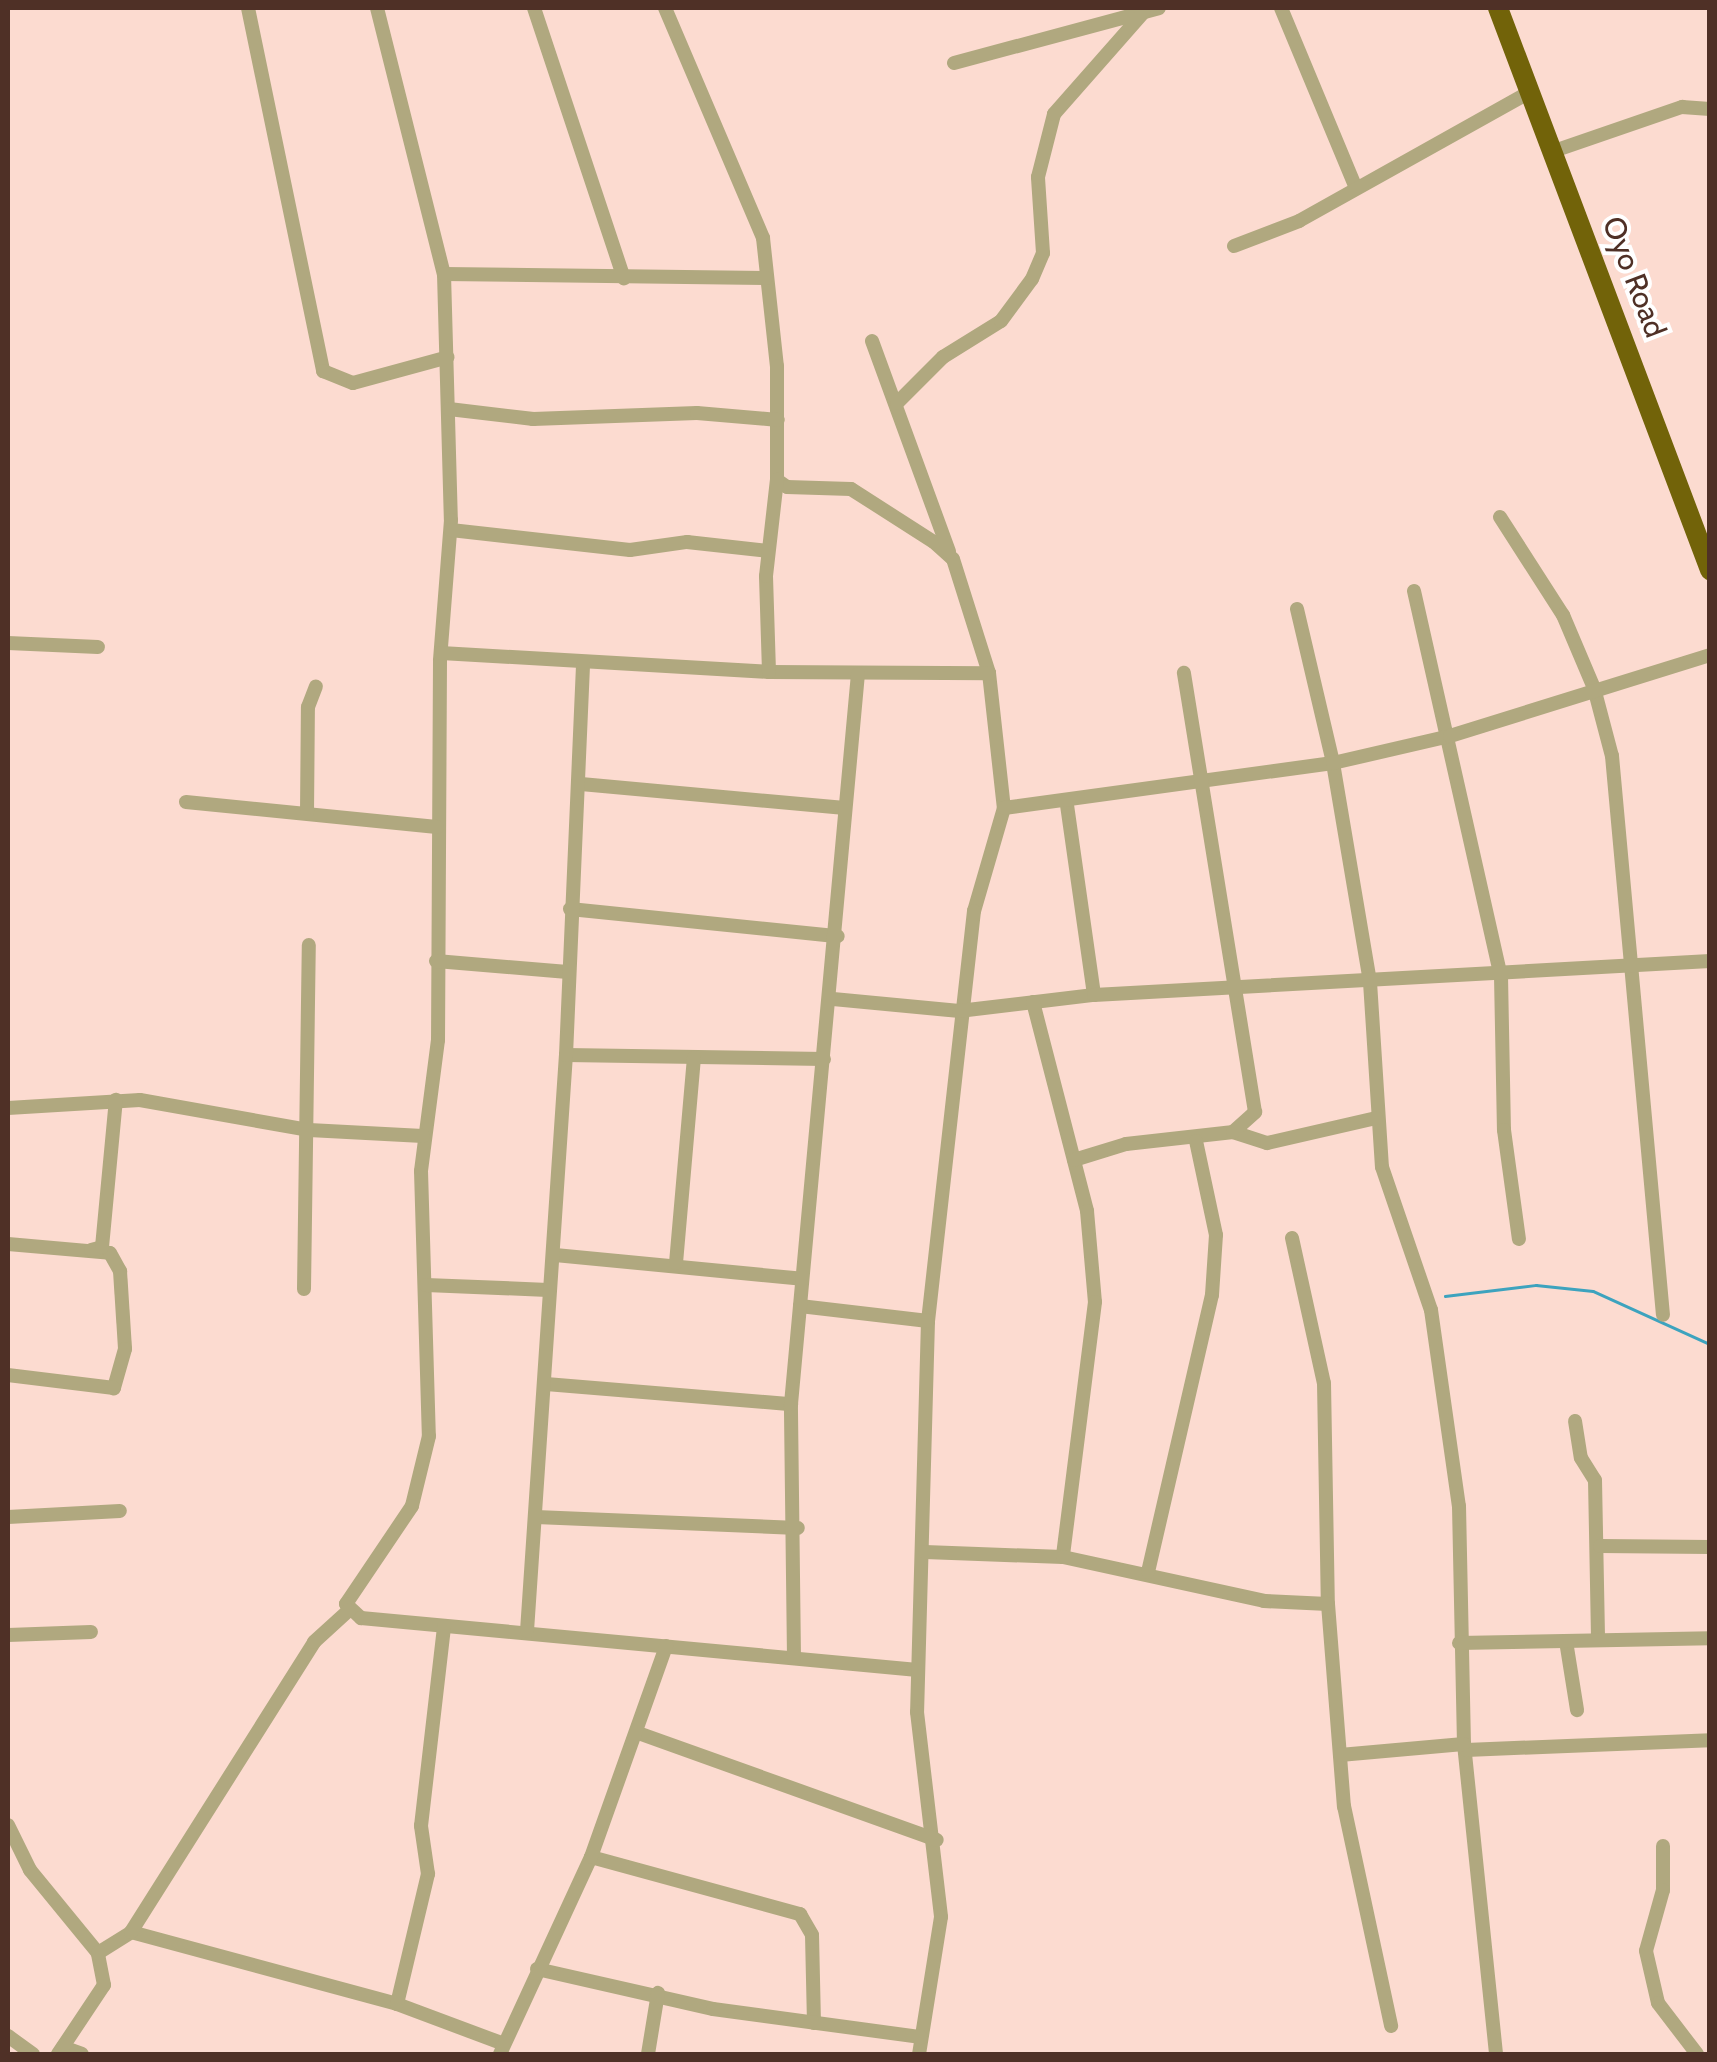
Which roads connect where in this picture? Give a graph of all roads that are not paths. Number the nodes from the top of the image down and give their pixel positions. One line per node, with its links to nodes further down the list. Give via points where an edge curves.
1 (248, 8): 21 (street, via 323,372 353,383)
2 (377, 8): 17 (street)
3 (534, 8): 18 (street)
4 (665, 8): 19 (street, via 764,238)
5 (1082, 8): 10 (street)
6 (1159, 8): 9 (street)
7 (1281, 8): 15 (street)
8 (1498, 8): 12 (highway, Oyo Road)
9 (1144, 13): 10 (street); 22 (street, via 1054,114 1038,177 1044,253 1032,279 1001,321 942,357)
10 (1078, 26): 11 (street)
11 (954, 63)
12 (1530, 92): 14 (highway, Oyo Road); 15 (street)
13 (1710, 109): 14 (street, via 1682,107)
14 (1551, 152): 30 (highway, Oyo Road)
15 (1355, 186): 16 (street, via 1298,221)
16 (1234, 246)
17 (444, 274): 18 (street); 21 (street)
18 (624, 278): 19 (street)
19 (766, 278): 24 (street)
20 (872, 341): 22 (street)
21 (448, 357): 23 (street)
22 (896, 403): 29 (street)
23 (449, 409): 24 (street, via 533,419 697,413); 27 (street)
24 (778, 420): 25 (street)
25 (777, 480): 28 (street); 29 (street, via 787,487 850,489)
26 (1500, 517): 43 (street, via 1542,572)
27 (450, 530): 28 (street, via 630,550 688,542); 35 (street)
28 (768, 550): 38 (street)
29 (952, 559): 41 (street)
30 (1710, 570)
31 (1414, 591): 44 (street)
32 (1297, 609): 45 (street)
33 (8, 643): 34 (street)
34 (98, 647)
35 (441, 653): 37 (street); 53 (street)
36 (1710, 655): 43 (street)
37 (583, 664): 38 (street); 46 (street)
38 (769, 672): 40 (street)
39 (1184, 673): 47 (street)
40 (858, 674): 41 (street); 50 (street)
41 (989, 674): 51 (street)
42 (316, 686): 52 (street, via 308,706)
43 (1594, 688): 44 (street); 59 (street, via 1623,825)
44 (1450, 736): 45 (street); 61 (street)
45 (1333, 763): 47 (street); 62 (street)
46 (581, 784): 50 (street); 54 (street)
47 (1202, 784): 49 (street); 63 (street)
48 (186, 802): 52 (street)
49 (1067, 805): 51 (street); 64 (street)
50 (846, 808): 55 (street)
51 (1004, 808): 67 (street, via 974,911)
52 (307, 813): 53 (street)
53 (437, 827): 57 (street)
54 (570, 909): 55 (street); 60 (street)
55 (838, 936): 65 (street)
56 (309, 945): 74 (street)
57 (436, 961): 60 (street); 76 (street, via 438,1040)
58 (1710, 961): 59 (street)
59 (1632, 968): 61 (street); 90 (street)
60 (568, 972): 68 (street)
61 (1500, 976): 62 (street); 80 (street, via 1504,1130)
62 (1370, 982): 63 (street); 73 (street)
63 (1230, 988): 64 (street); 75 (street, via 1254,1112)
64 (1094, 996): 66 (street)
65 (833, 999): 67 (street); 70 (street)
66 (1034, 1002): 67 (street); 78 (street)
67 (959, 1011): 91 (street)
68 (566, 1056): 69 (street); 83 (street)
69 (694, 1058): 70 (street); 84 (street)
70 (824, 1060): 85 (street)
71 (116, 1100): 72 (street); 74 (street); 82 (street, via 102,1247)
72 (8, 1108)
73 (1376, 1118): 75 (street, via 1267,1143); 114 (street, via 1388,1199 1432,1310 1459,1506)
74 (308, 1130): 76 (street); 87 (street)
75 (1233, 1132): 77 (street)
76 (424, 1136): 86 (street)
77 (1196, 1141): 78 (street, via 1126,1144); 104 (street, via 1216,1235 1212,1295)
78 (1074, 1160): 103 (street, via 1095,1302)
79 (1292, 1238): 105 (street, via 1324,1383)
80 (1519, 1239)
81 (8, 1244): 82 (street)
82 (90, 1251): 92 (street, via 110,1253 120,1270 125,1349 117,1387)
83 (555, 1255): 84 (street); 88 (street)
84 (676, 1263): 85 (street)
85 (802, 1279): 89 (street)
86 (426, 1285): 88 (street); 106 (street, via 427,1456 412,1506 348,1596)
87 (304, 1289)
88 (548, 1290): 93 (street)
89 (800, 1306): 91 (street); 94 (street)
90 (1663, 1315)
91 (928, 1321): 102 (street)
92 (8, 1375)
93 (546, 1384): 94 (street); 97 (street)
94 (791, 1404): 99 (street)
95 (1576, 1422): 100 (street, via 1581,1458 1595,1480)
96 (120, 1511): 98 (street)
97 (536, 1516): 99 (street); 108 (street)
98 (8, 1517)
99 (798, 1528): 116 (street)
100 (1600, 1546): 101 (street); 112 (street)
101 (1710, 1547)
102 (924, 1552): 103 (street); 117 (street)
103 (1063, 1557): 104 (street)
104 (1148, 1572): 105 (street, via 1264,1601)
105 (1328, 1604): 122 (street)
106 (349, 1610): 107 (street); 127 (street, via 314,1642)
107 (444, 1626): 108 (street); 131 (street, via 421,1826 428,1874)
108 (527, 1631): 115 (street)
109 (91, 1632): 110 (street)
110 (8, 1635)
111 (1710, 1638): 112 (street)
112 (1598, 1640): 113 (street)
113 (1566, 1641): 114 (street); 118 (street)
114 (1458, 1644): 121 (street)
115 (666, 1646): 116 (street); 119 (street)
116 (794, 1658): 117 (street)
117 (918, 1670): 124 (street)
118 (1577, 1710)
119 (641, 1734): 124 (street); 126 (street)
120 (1710, 1740): 121 (street)
121 (1465, 1747): 122 (street); 142 (street)
122 (1340, 1755): 133 (street, via 1347,1825)
123 (8, 1825): 128 (street, via 30,1870)
124 (937, 1840): 135 (street, via 940,1938)
125 (1662, 1846): 143 (street, via 1662,1890 1646,1951 1658,2003)
126 (591, 1857): 129 (street); 132 (street, via 800,1914 812,1935)
127 (131, 1932): 128 (street); 131 (street)
128 (98, 1953): 137 (street, via 104,1985)
129 (537, 1969): 130 (street); 136 (street)
130 (658, 1993): 132 (street); 140 (street)
131 (397, 2004): 136 (street)
132 (814, 2023): 135 (street)
133 (1391, 2026)
134 (8, 2036): 138 (street)
135 (921, 2037): 141 (street)
136 (502, 2049)
137 (61, 2051): 139 (street)
138 (33, 2054)
139 (82, 2054)
140 (648, 2054)
141 (919, 2054)
142 (1496, 2054)
143 (1696, 2054)

